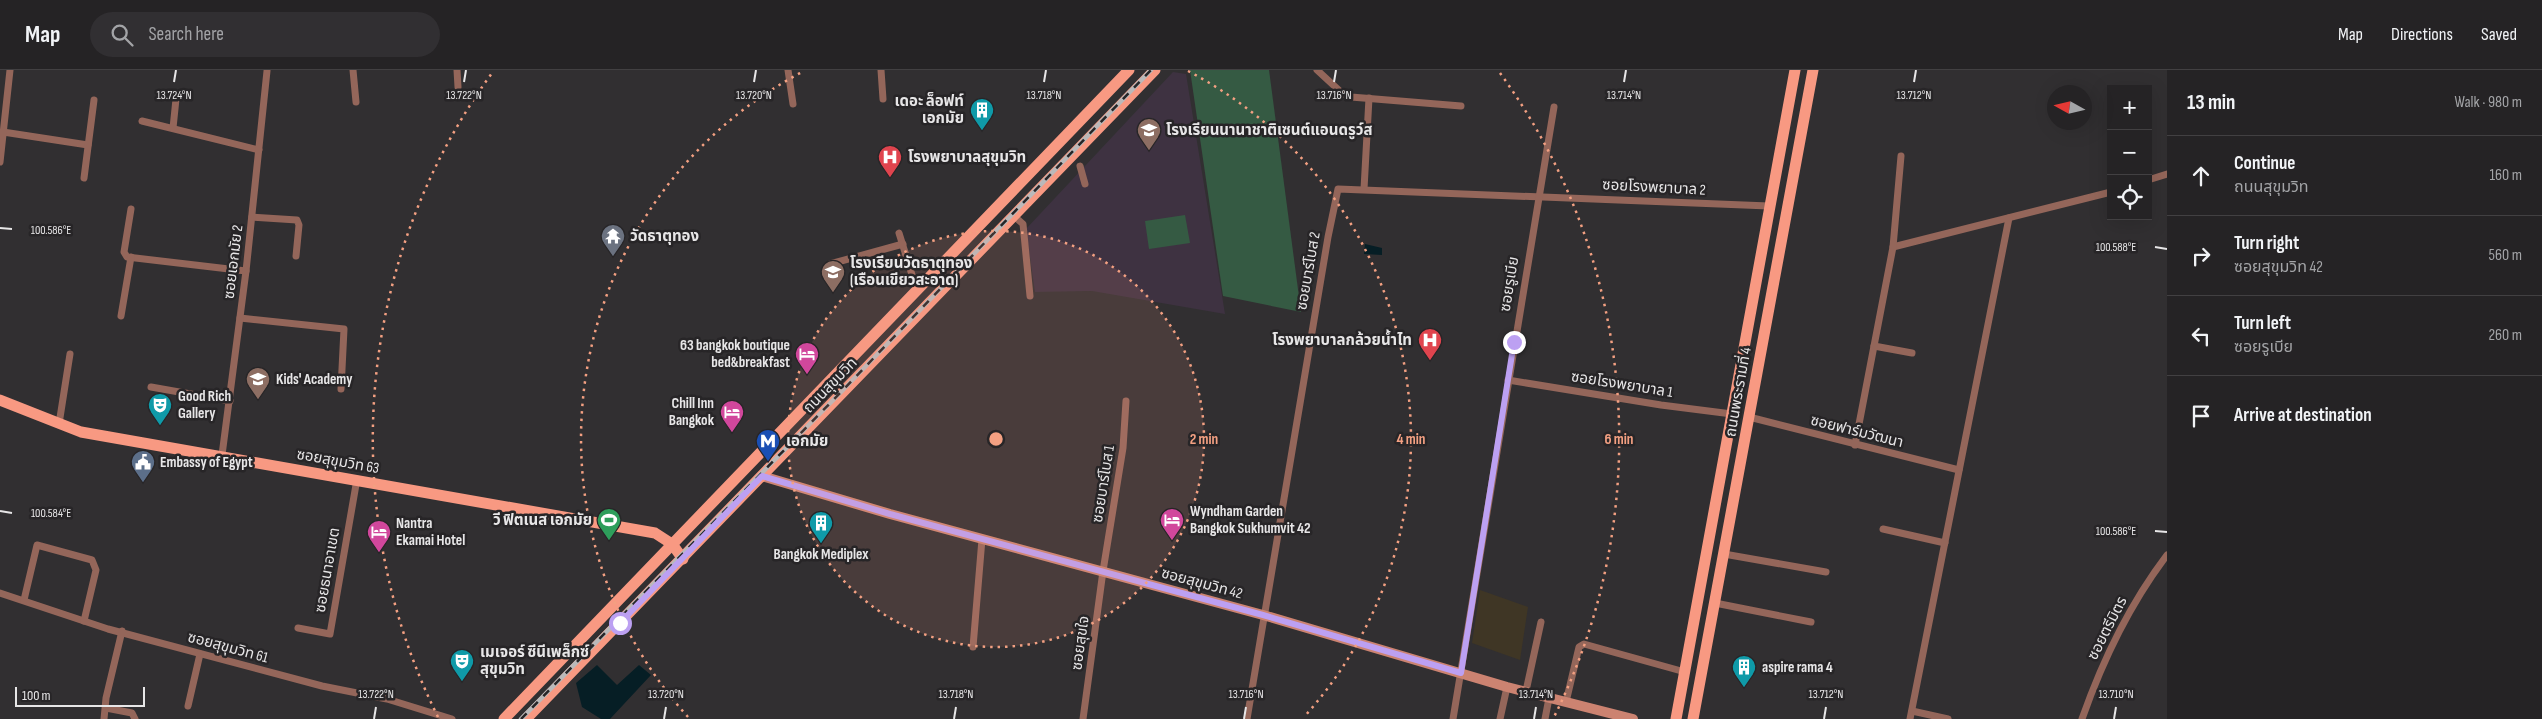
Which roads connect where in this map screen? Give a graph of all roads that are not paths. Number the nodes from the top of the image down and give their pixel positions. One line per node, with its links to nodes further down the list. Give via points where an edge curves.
1 (10, 70): 23 (street)
2 (353, 70): 17 (street)
3 (457, 70): 12 (street)
4 (788, 70): 18 (street)
5 (881, 70): 15 (street)
6 (1155, 70): 38 (main road, ถนนสุขุมวิท)
7 (1317, 70): 13 (street, via 1343,94)
8 (1796, 70): 36 (main road, ถนนพระรามที่ 4)
9 (1813, 70): 64 (main road, ถนนพระรามที่ 4)
10 (268, 71): 25 (street, ซอยเอกมัย 2)
11 (1127, 71): 42 (main road, ถนนสุขุมวิท)
12 (458, 87)
13 (1369, 98): 19 (street); 33 (street)
14 (176, 99): 22 (street)
15 (882, 99)
16 (94, 100): 24 (street)
17 (356, 102)
18 (793, 104)
19 (1461, 106)
20 (1554, 107): 35 (street, ซอยรูเบีย)
21 (142, 121): 22 (street)
22 (172, 128): 25 (street)
23 (3, 132): 24 (street); 27 (street)
24 (88, 145): 30 (street)
25 (260, 150): 39 (street, ซอยเอกมัย 2)
26 (1901, 156): 44 (street)
27 (0, 162)
28 (1080, 166): 32 (street)
29 (2167, 174): 31 (street)
30 (84, 178)
31 (2152, 179)
32 (1085, 184)
33 (1364, 189): 35 (street, ซอยบาร์โบส 2); 84 (street, ซอยบาร์โบส 2, via 1336,192)
34 (2107, 193): 40 (street)
35 (1538, 196): 36 (street, ซอยโรงพยาบาล 2); 57 (street, ซอยรูเบีย)
36 (1769, 206): 63 (main road, ถนนพระรามที่ 4)
37 (131, 209): 47 (street, via 124,252)
38 (1014, 216): 45 (main road, ถนนสุขุมวิท); 51 (street, via 1023,224)
39 (252, 217): 46 (street, via 297,220); 49 (street, ซอยเอกมัย 2)
40 (2009, 218): 44 (street); 69 (street)
41 (899, 233): 43 (street)
42 (966, 239): 45 (main road); 50 (main road, ถนนสุขุมวิท)
43 (903, 244): 48 (street); 50 (street)
44 (1893, 247): 54 (street)
45 (980, 252): 70 (main road, ถนนสุขุมวิท)
46 (296, 256)
47 (131, 257): 49 (street); 52 (street)
48 (830, 264)
49 (246, 271): 53 (street, ซอยเอกมัย 2)
50 (917, 291): 68 (main road, ถนนสุขุมวิท)
51 (1030, 296)
52 (121, 316)
53 (240, 318): 59 (street, via 344,329); 61 (street, ซอยเอกมัย 2)
54 (1874, 346): 55 (street); 66 (street)
55 (1912, 353)
56 (70, 354): 65 (street)
57 (1508, 380): 63 (street, ซอยโรงพยาบาล 1); 93 (street, ซอยรูเบีย)
58 (151, 387): 61 (street)
59 (341, 389)
60 (0, 400): 65 (main road, ซอยสุขุมวิท 63)
61 (230, 401): 67 (street, ซอยเอกมัย 2)
62 (1126, 401): 79 (street, ซอยบาร์โบส 1, via 1124,448)
63 (1732, 414): 64 (main road); 92 (main road, ถนนพระรามที่ 4)
64 (1749, 417): 66 (street, ซอยฟาร์มวัฒนา); 76 (main road, ถนนพระรามที่ 4)
65 (59, 424): 67 (main road, ซอยสุขุมวิท 63, via 91,434)
66 (1856, 445): 69 (street, ซอยฟาร์มวัฒนา)
67 (222, 456): 71 (main road, ซอยสุขุมวิท 63)
68 (749, 464): 70 (main road); 75 (main road, ถนนสุขุมวิท)
69 (1959, 470): 74 (street)
70 (762, 476): 73 (street, ซอยสุขุมวิท 42); 78 (main road, ถนนสุขุมวิท)
71 (357, 479): 75 (main road, ซอยสุขุมวิท 63, via 646,532); 88 (street, ซอยธนาอาเขต, via 330,634)
72 (1883, 529): 74 (street)
73 (982, 539): 79 (street, ซอยสุขุมวิท 42); 90 (street)
74 (1945, 543): 101 (street)
75 (672, 544): 78 (main road); 105 (main road, ถนนสุขุมวิท)
76 (1724, 554): 80 (street); 83 (main road, ถนนพระรามที่ 4)
77 (2167, 555): 116 (street, ซอยตรีมิตร, via 2147,581 2116,633)
78 (683, 559): 106 (main road, ถนนสุขุมวิท)
79 (1103, 571): 84 (street, ซอยสุขุมวิท 42); 107 (street, ซอยสุขใจ)
80 (1826, 572)
81 (0, 593): 82 (street, ซอยสุขุมวิท 61)
82 (24, 600): 85 (street, ซอยสุขุมวิท 61); 85 (street, via 37,545 92,560 96,570)
83 (1715, 603): 87 (street); 114 (main road, ถนนพระรามที่ 4)
84 (1263, 615): 93 (street, ซอยสุขุมวิท 42); 108 (street)
85 (84, 621): 89 (street, ซอยสุขุมวิท 61)
86 (1541, 622): 95 (street)
87 (1811, 622)
88 (298, 628)
89 (122, 631): 91 (street, ซอยสุขุมวิท 61); 99 (street)
90 (973, 647)
91 (200, 654): 98 (street); 104 (street, ซอยสุขุมวิท 61)
92 (1685, 672): 97 (street, via 1584,644 1579,647); 113 (main road, ถนนพระรามที่ 4)
93 (1461, 673): 94 (street, ซอยสุขุมวิท 42); 109 (street, ซอยรูเบีย)
94 (1507, 686): 95 (street, ซอยสุขุมวิท 42); 110 (street)
95 (1526, 692): 96 (street, ซอยสุขุมวิท 42)
96 (1550, 698): 97 (street, ซอยสุขุมวิท 42); 111 (street)
97 (1566, 702): 100 (street, ซอยสุขุมวิท 42)
98 (188, 706)
99 (106, 708): 102 (street); 103 (street, via 132,713)
100 (1595, 714): 112 (street, ซอยสุขุมวิท 42)
101 (1911, 715): 115 (street)
102 (104, 719)
103 (135, 719)
104 (452, 719)
105 (504, 719)
106 (526, 719)
107 (1084, 719)
108 (1247, 719)
109 (1453, 719)
110 (1500, 719)
111 (1545, 719)
112 (1633, 719)
113 (1676, 719)
114 (1693, 719)
115 (1948, 719)
116 (2082, 719)

